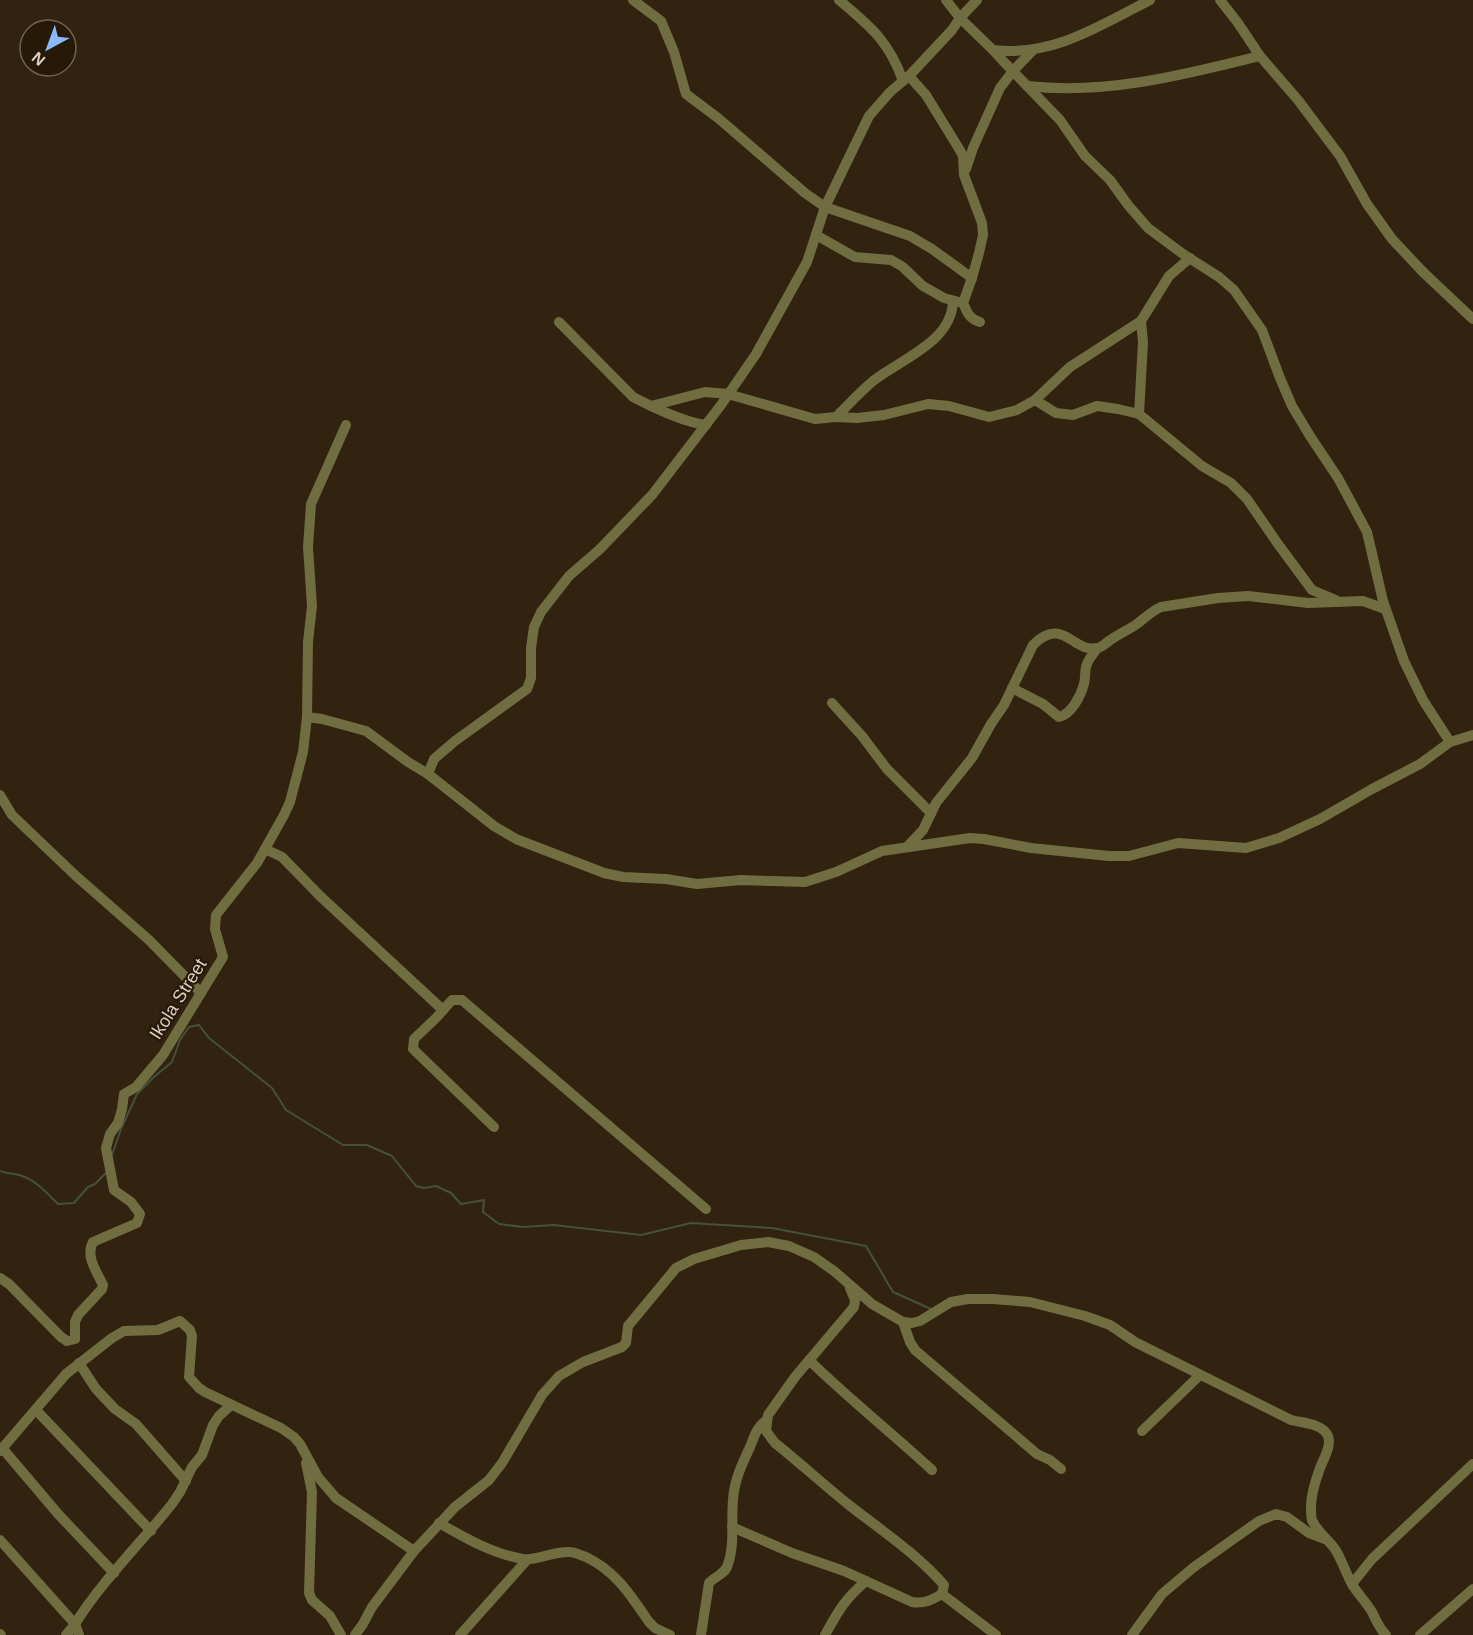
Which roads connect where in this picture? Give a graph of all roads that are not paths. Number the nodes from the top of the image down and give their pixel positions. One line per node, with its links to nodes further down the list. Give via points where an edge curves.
1 (633, 0): 15 (street, via 661,21 686,94)
2 (839, 0): 12 (street, via 884,42)
3 (946, 0): 7 (street)
4 (977, 0): 7 (street)
5 (1150, 0): 9 (street, via 1073,40)
6 (1220, 0): 10 (street)
7 (960, 18): 8 (street); 12 (street)
8 (993, 50): 9 (street); 11 (street)
9 (1033, 50): 11 (street)
10 (1260, 56): 13 (street, via 1136,83 1071,88); 20 (street, via 1340,156 1392,239)
11 (1012, 71): 13 (street); 14 (street, via 1000,88)
12 (906, 78): 14 (street, via 926,95 961,152); 15 (street, via 869,116)
13 (1028, 86): 17 (street, via 1148,228)
14 (964, 175): 18 (street, via 983,235)
15 (825, 207): 16 (street); 18 (street, via 910,236)
16 (816, 235): 19 (street, via 855,257 891,260 923,286); 24 (street, via 807,262 776,320)
17 (1190, 258): 21 (street, via 1169,276); 32 (street, via 1234,290 1262,330 1292,406 1367,532)
18 (972, 278): 19 (street)
19 (958, 302): 23 (street, via 968,316); 28 (street, via 934,340 873,381)
20 (1473, 319)
21 (1141, 321): 25 (street, via 1070,367); 27 (street)
22 (559, 322): 26 (street, via 633,397)
23 (980, 322)
24 (728, 394): 26 (street, via 705,392); 28 (street, via 815,419); 30 (street)
25 (1035, 400): 27 (street, via 1056,413 1072,415 1097,406); 28 (street, via 1017,410 989,417 928,404 884,415)
26 (651, 406): 30 (street)
27 (1139, 414): 31 (street, via 1202,466 1231,483 1247,499 1312,590)
28 (836, 417)
29 (345, 425): 36 (street, Ikola Street, via 311,504)
30 (706, 425): 39 (street, via 652,495 569,576 541,612 534,627 527,688 434,759)
31 (1341, 602): 32 (street, via 1363,601); 33 (street, via 1308,603 1248,596 1161,608)
32 (1385, 609): 38 (street, via 1410,674)
33 (1097, 648): 34 (street, via 1053,633 1040,638); 34 (street, via 1088,661 1081,693 1064,716 1059,717)
34 (1012, 688): 41 (street, via 972,758)
35 (832, 703): 41 (street, via 887,769)
36 (307, 717): 39 (street, via 366,730); 43 (street, Ikola Street, via 290,802)
37 (1473, 735): 38 (street)
38 (1450, 742): 42 (street, via 1420,764 1331,814 1280,838 1246,848 1178,843 1130,856 1109,856 970,838)
39 (428, 774): 42 (street, via 516,839 623,877 697,884 741,880 805,882 882,851)
40 (0, 795): 44 (street, via 12,815)
41 (931, 813): 42 (street)
42 (907, 847)
43 (265, 849): 44 (street, Ikola Street, via 216,915 215,929 224,957); 45 (street, via 282,857)
44 (201, 993): 48 (street, Ikola Street, via 164,1055 136,1087 124,1094 118,1123 106,1148 114,1190 140,1214 137,1222 93,1242 90,1247 91,1261 103,1285 78,1315 75,1339 67,1341 61,1337)
45 (443, 1010): 46 (street, via 414,1039 413,1049); 47 (street, via 452,1000 462,1000)
46 (494, 1127)
47 (706, 1209)
48 (0, 1278)
49 (848, 1285): 50 (street); 51 (street, via 854,1307); 64 (street, via 814,1257 768,1242 741,1245 676,1268 628,1326 627,1343 559,1376 542,1395 489,1480)
50 (903, 1322): 53 (street, via 920,1321 951,1302 968,1299 1030,1302 1110,1325); 61 (street, via 915,1350 1037,1454)
51 (809, 1360): 56 (street); 62 (street)
52 (79, 1363): 54 (street, via 124,1331 158,1330 180,1321 192,1336 189,1377 199,1388); 55 (street); 63 (street, via 96,1389 136,1424)
53 (1200, 1375): 57 (street); 68 (street, via 1291,1420 1315,1425 1328,1436 1311,1506 1312,1519)
54 (231, 1405): 59 (street, via 281,1428 300,1444); 63 (street, via 213,1425 202,1455)
55 (36, 1410): 58 (street); 66 (street)
56 (766, 1420): 65 (street, via 758,1428 735,1483); 75 (street, via 766,1431 775,1443 936,1576 944,1585)
57 (1142, 1431)
58 (1, 1450): 71 (street)
59 (305, 1454): 69 (street, via 336,1497); 79 (street, via 312,1491 309,1593 336,1623)
60 (1473, 1464): 73 (street, via 1372,1559)
61 (1061, 1469)
62 (932, 1470)
63 (186, 1481): 66 (street)
64 (439, 1523): 69 (street); 70 (street, via 488,1549)
65 (732, 1527): 72 (street); 83 (street, via 728,1564 709,1583)
66 (151, 1531): 71 (street)
67 (0, 1540): 76 (street)
68 (1328, 1540): 73 (street); 86 (street, via 1309,1533 1287,1517 1276,1514 1259,1521 1162,1594)
69 (414, 1551): 80 (street)
70 (526, 1560): 81 (street); 82 (street, via 571,1552 602,1565 615,1576 649,1622)
71 (114, 1573): 76 (street)
72 (866, 1581): 75 (street, via 912,1602 928,1601); 84 (street, via 849,1595)
73 (1352, 1584): 87 (street)
74 (1473, 1589): 88 (street)
75 (942, 1594): 85 (street)
76 (75, 1624): 77 (street); 78 (street)
77 (66, 1635)
78 (79, 1635)
79 (341, 1635)
80 (355, 1635)
81 (460, 1635)
82 (670, 1635)
83 (701, 1635)
84 (825, 1635)
85 (996, 1635)
86 (1132, 1635)
87 (1386, 1635)
88 (1420, 1635)

